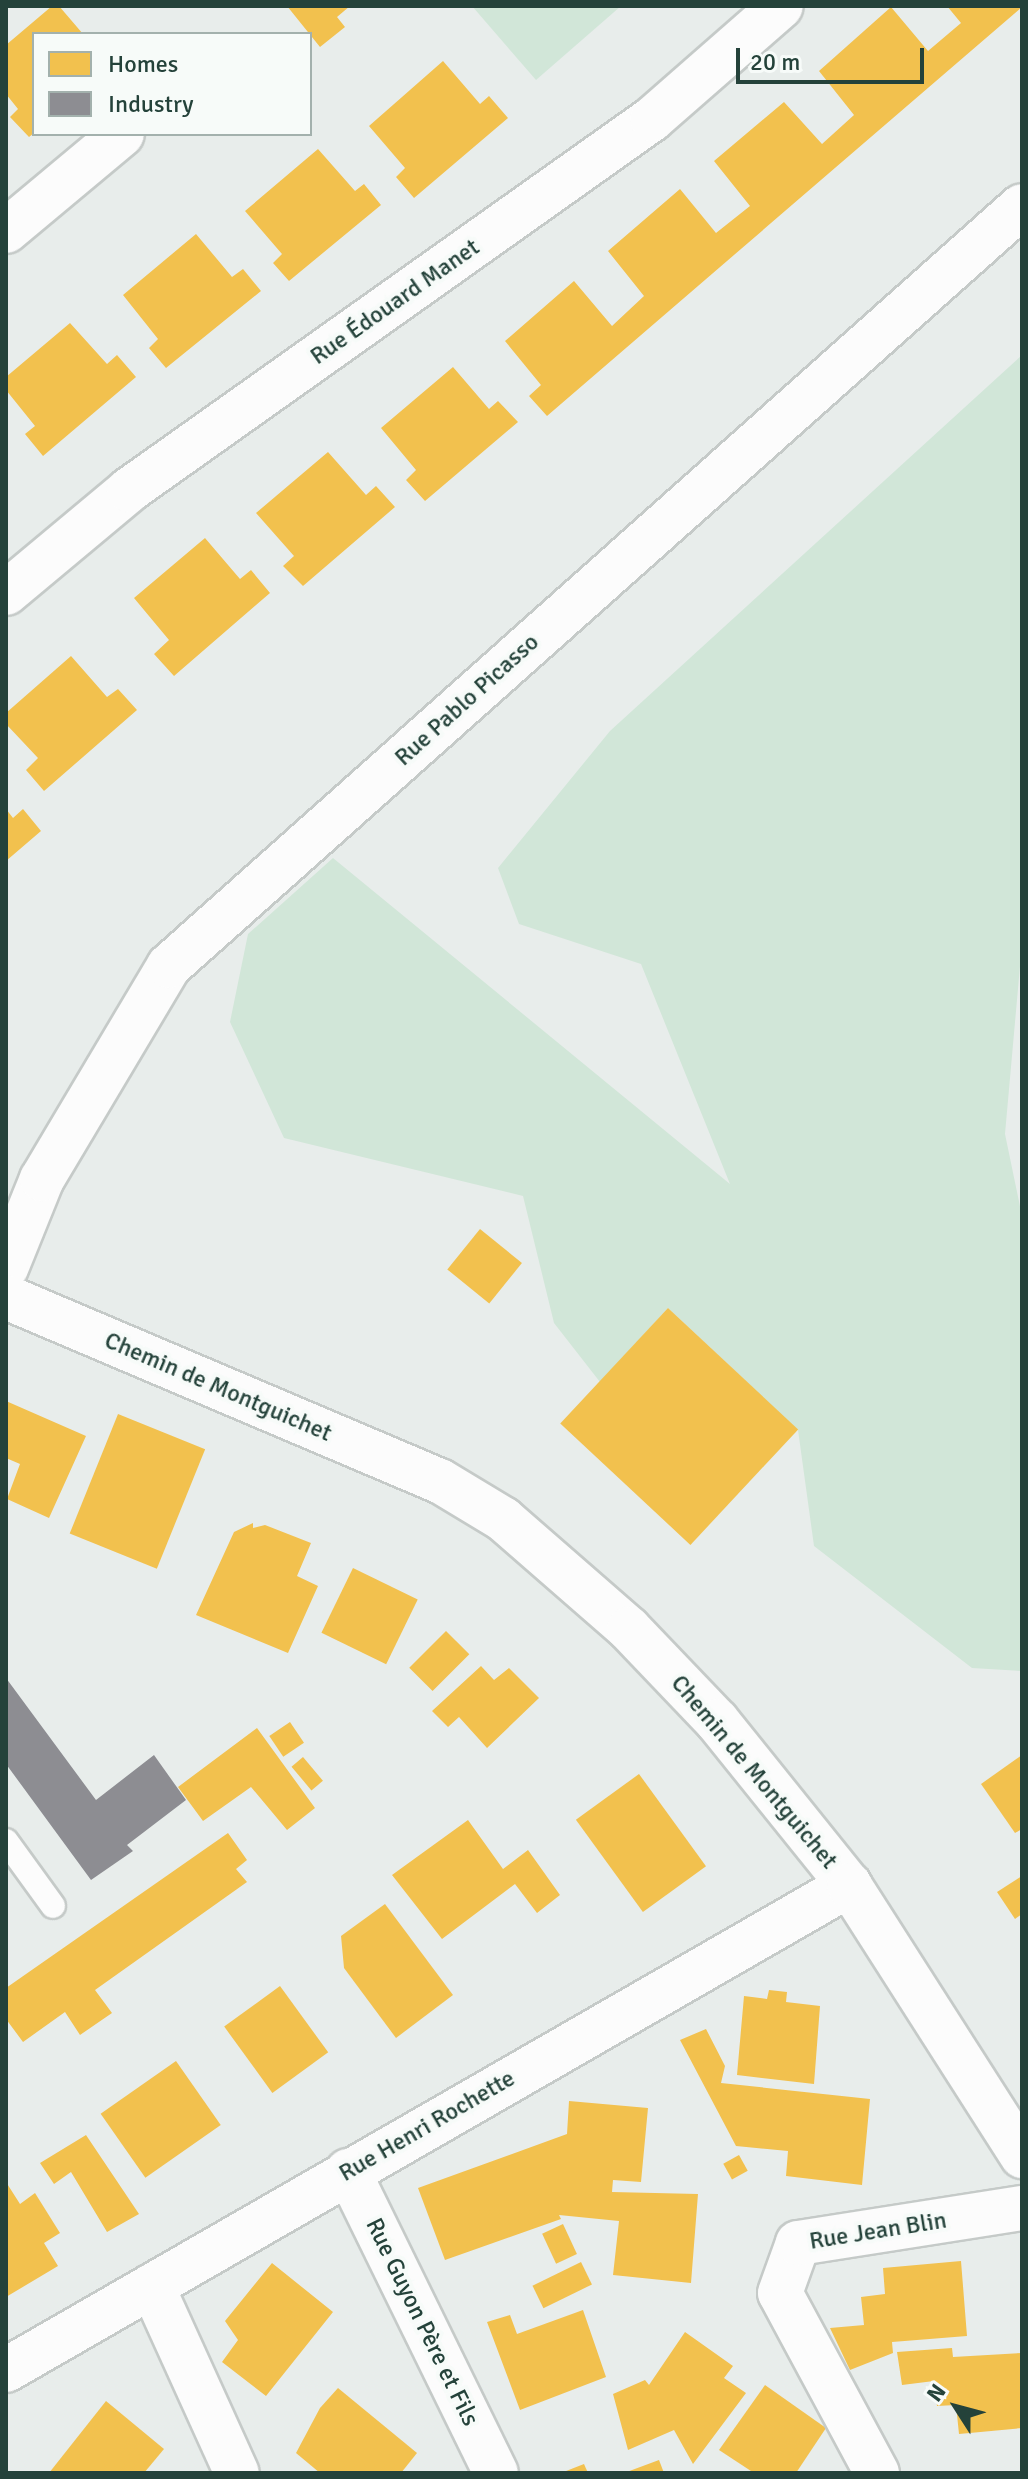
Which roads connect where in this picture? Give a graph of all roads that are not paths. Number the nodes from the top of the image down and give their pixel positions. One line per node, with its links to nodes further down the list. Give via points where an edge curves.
1 (781, 6): 5 (street, Rue Édouard Manet, via 652,119 129,490)
2 (120, 136): 4 (street)
3 (1022, 206): 6 (street, Rue Pablo Picasso, via 169,966 42,1179)
4 (6, 231)
5 (6, 593)
6 (6, 1268)
7 (6, 1297): 9 (street, Chemin de Montguichet, via 440,1481 503,1519 629,1629 717,1721)
8 (6, 1841): 10 (lane)
9 (849, 1885): 11 (street, Chemin de Montguichet); 12 (street, Rue Henri Rochette)
10 (53, 1906)
11 (1022, 2156)
12 (348, 2171): 14 (street, Rue Henri Rochette); 17 (street, Rue Guyon Père et Fils)
13 (1022, 2208): 18 (street, Rue Jean Blin, via 798,2243 780,2293)
14 (152, 2286): 15 (street, Rue Henri Rochette); 16 (street)
15 (6, 2370)
16 (237, 2473)
17 (496, 2473)
18 (877, 2473)

